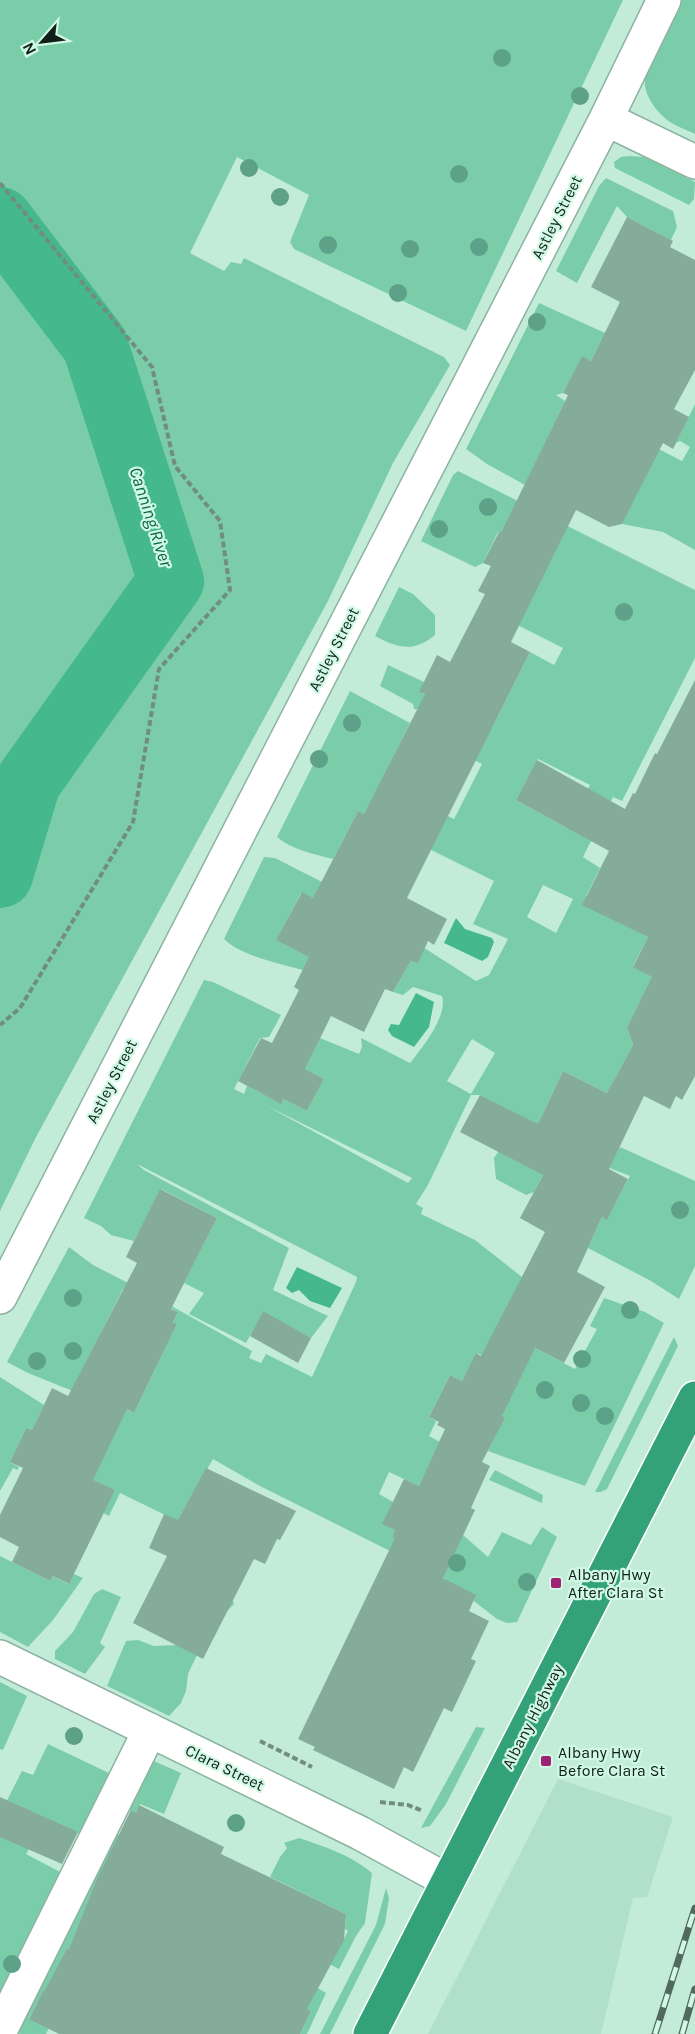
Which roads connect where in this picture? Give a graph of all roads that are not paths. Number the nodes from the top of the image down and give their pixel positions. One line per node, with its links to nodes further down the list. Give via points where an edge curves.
1 (664, 0): 2 (street, Astley Street)
2 (606, 119): 3 (street); 4 (street, Astley Street)
3 (695, 162)
4 (0, 1297)
5 (695, 1398): 8 (highway, Albany Highway)
6 (0, 1657): 7 (street, Clara Street)
7 (150, 1730): 8 (street, Clara Street, via 360,1833); 9 (street)
8 (448, 1881): 10 (highway, Albany Highway)
9 (0, 2031)
10 (370, 2034)

